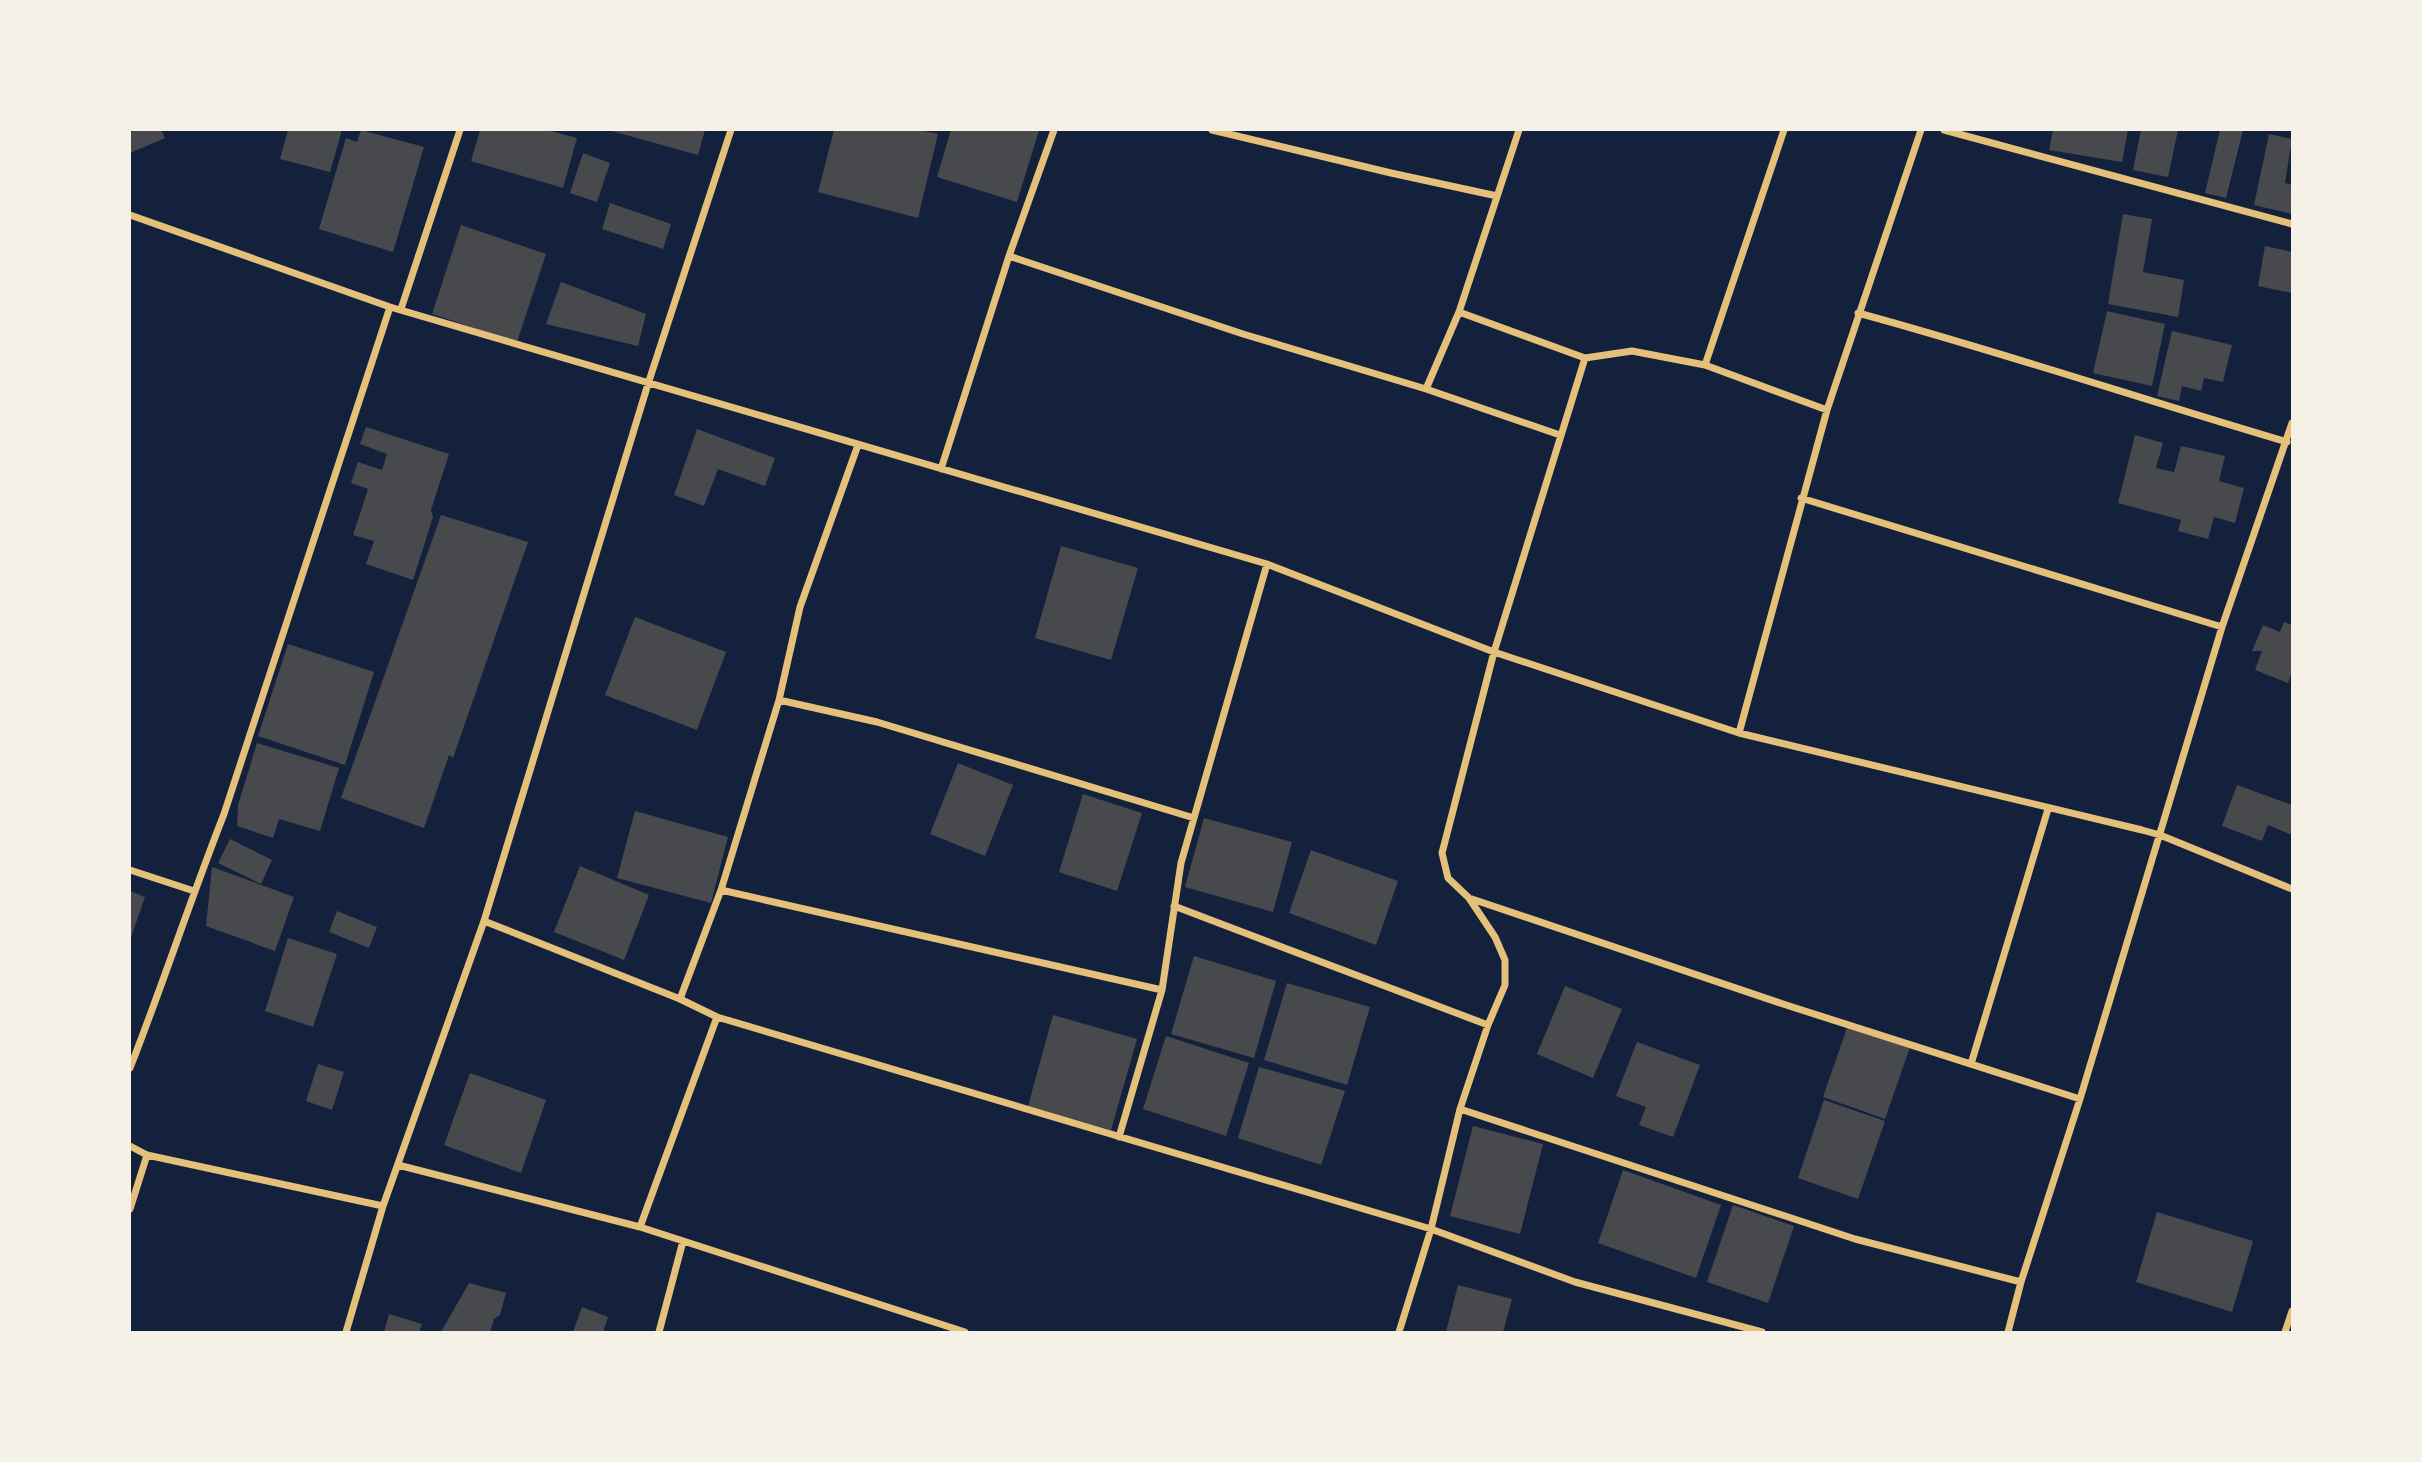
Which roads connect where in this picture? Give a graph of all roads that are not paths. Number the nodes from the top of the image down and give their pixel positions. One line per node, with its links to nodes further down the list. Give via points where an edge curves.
1 (460, 130): 14 (street)
2 (731, 130): 19 (street)
3 (1054, 130): 12 (street)
4 (1212, 130): 9 (street)
5 (1519, 130): 9 (street)
6 (1784, 130): 18 (street)
7 (1921, 130): 16 (street)
8 (1944, 130): 11 (street)
9 (1497, 196): 15 (street)
10 (130, 215): 13 (street)
11 (2292, 224)
12 (1009, 256): 20 (street); 26 (street)
13 (390, 307): 14 (street); 39 (street, via 224,814)
14 (401, 309): 19 (street)
15 (1459, 312): 17 (street); 20 (street)
16 (1858, 313): 21 (street); 24 (street)
17 (1584, 358): 18 (street, via 1632,351); 23 (street)
18 (1705, 366): 21 (street)
19 (648, 384): 25 (street); 42 (street)
20 (1426, 389): 23 (street)
21 (1827, 410): 27 (street)
22 (2292, 423): 24 (street)
23 (1560, 435): 30 (street)
24 (2287, 442): 29 (street)
25 (858, 445): 26 (street); 31 (street, via 800,607)
26 (941, 469): 28 (street)
27 (1801, 498): 29 (street); 32 (street)
28 (1267, 565): 30 (street); 34 (street)
29 (2222, 627): 35 (street)
30 (1494, 652): 32 (street); 40 (street, via 1442,852 1448,878)
31 (779, 700): 34 (street, via 877,722); 37 (street)
32 (1739, 733): 33 (street)
33 (2048, 809): 35 (street); 47 (street)
34 (1194, 818): 41 (street)
35 (2160, 835): 38 (street); 49 (street)
36 (130, 870): 39 (street)
37 (721, 890): 43 (street); 44 (street)
38 (2292, 890)
39 (194, 891): 48 (street)
40 (1469, 898): 46 (street, via 1505,960 1505,985); 47 (street)
41 (1174, 906): 43 (street); 46 (street)
42 (484, 921): 44 (street); 54 (street)
43 (1161, 990): 51 (street)
44 (680, 999): 45 (street)
45 (717, 1017): 51 (street); 57 (street)
46 (1488, 1024): 50 (street)
47 (1971, 1064): 49 (street)
48 (130, 1068)
49 (2080, 1099): 60 (street)
50 (1460, 1109): 58 (street); 60 (street, via 1855,1239)
51 (1119, 1137): 58 (street)
52 (130, 1146): 53 (street)
53 (147, 1155): 55 (street); 56 (street)
54 (398, 1165): 55 (street); 57 (street)
55 (383, 1206): 62 (street)
56 (130, 1209)
57 (640, 1227): 59 (street)
58 (1431, 1229): 65 (street); 66 (street, via 1575,1282)
59 (684, 1241): 63 (street); 64 (street)
60 (2021, 1282): 67 (street)
61 (2292, 1311): 68 (street)
62 (346, 1332)
63 (659, 1332)
64 (965, 1332)
65 (1399, 1332)
66 (1762, 1332)
67 (2008, 1332)
68 (2285, 1332)

